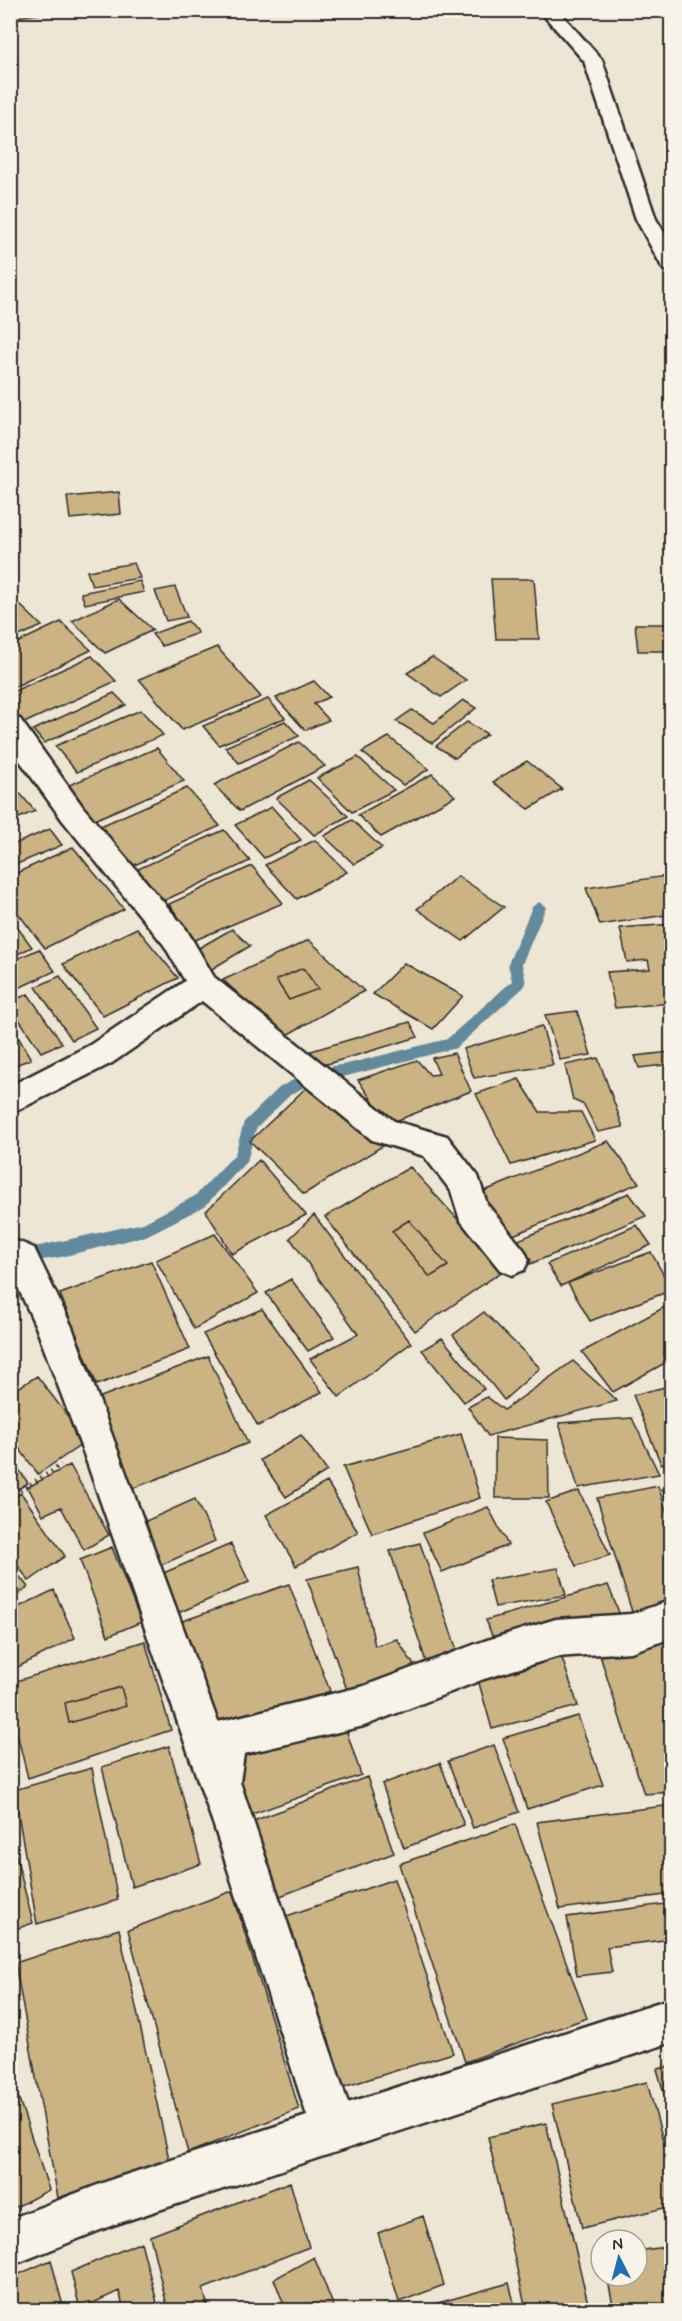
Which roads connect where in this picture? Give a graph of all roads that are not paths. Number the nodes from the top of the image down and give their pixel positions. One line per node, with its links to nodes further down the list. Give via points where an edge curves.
1 (548, 10): 2 (street, via 593,60 646,219)
2 (664, 235): 3 (street)
3 (672, 265)
4 (10, 726): 5 (street, via 73,814 175,937)
5 (203, 985): 6 (street, via 101,1054); 8 (street, via 384,1131 435,1146 466,1186 472,1210)
6 (10, 1101)
7 (10, 1252): 10 (street, via 22,1258 54,1327)
8 (512, 1260)
9 (672, 1619): 10 (street, via 631,1633 556,1638 484,1660 364,1706 227,1738)
10 (219, 1782): 12 (street)
11 (672, 2020): 12 (street)
12 (334, 2129): 13 (street, via 113,2202)
13 (10, 2243)

